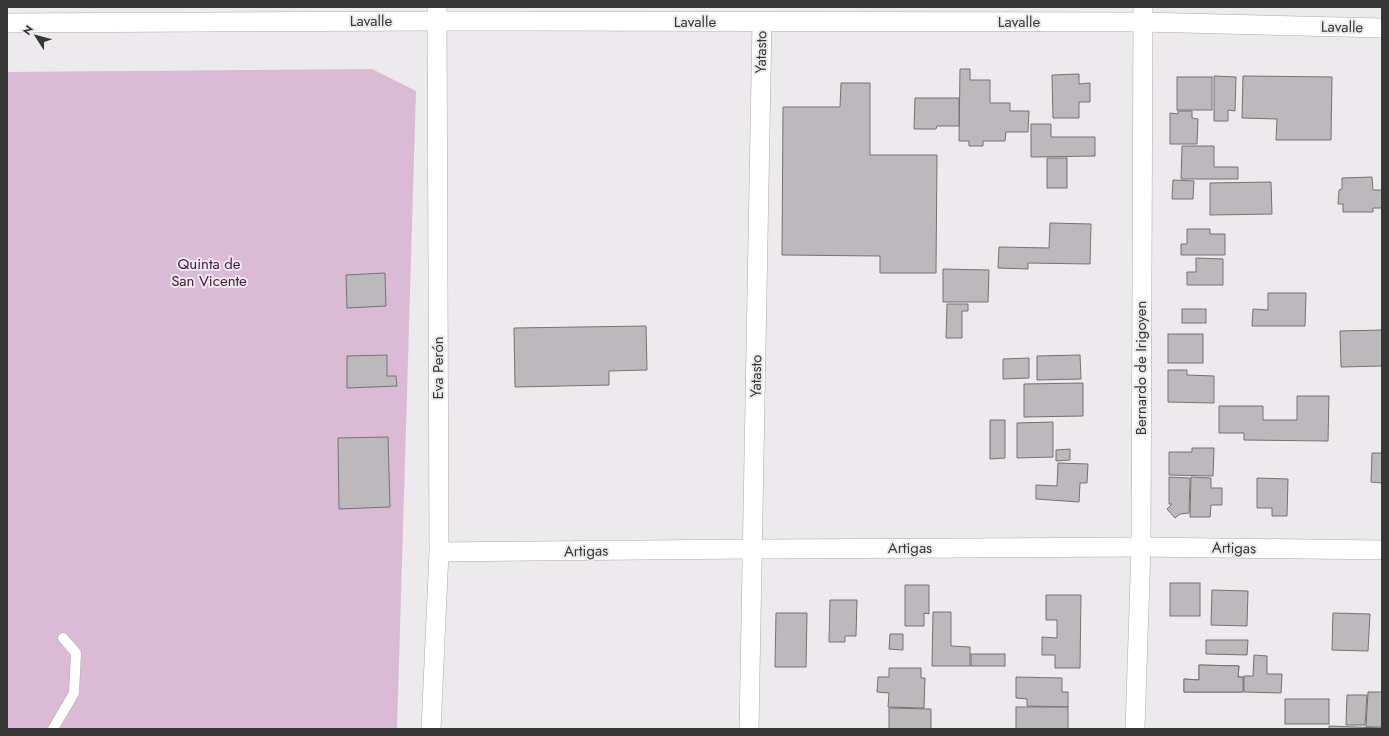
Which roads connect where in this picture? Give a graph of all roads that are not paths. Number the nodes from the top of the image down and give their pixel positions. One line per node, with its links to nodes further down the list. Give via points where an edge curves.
1 (437, 14): 3 (street, Lavalle); 4 (street, Lavalle); 9 (street, Eva Perón)
2 (1142, 15): 3 (street, Lavalle); 5 (street, Lavalle); 6 (street, Bernardo de Irigoyen)
3 (762, 22): 7 (street, Yatasto)
4 (7, 23)
5 (1382, 28)
6 (1141, 547): 7 (street, Artigas); 8 (street, Artigas); 14 (street, Bernardo de Irigoyen)
7 (753, 549): 9 (street, Artigas); 13 (street, Yatasto)
8 (1382, 550)
9 (439, 552): 12 (street, Eva Perón)
10 (64, 638): 11 (lane, via 76,653 74,693)
11 (53, 729)
12 (431, 729)
13 (749, 729)
14 (1135, 729)

